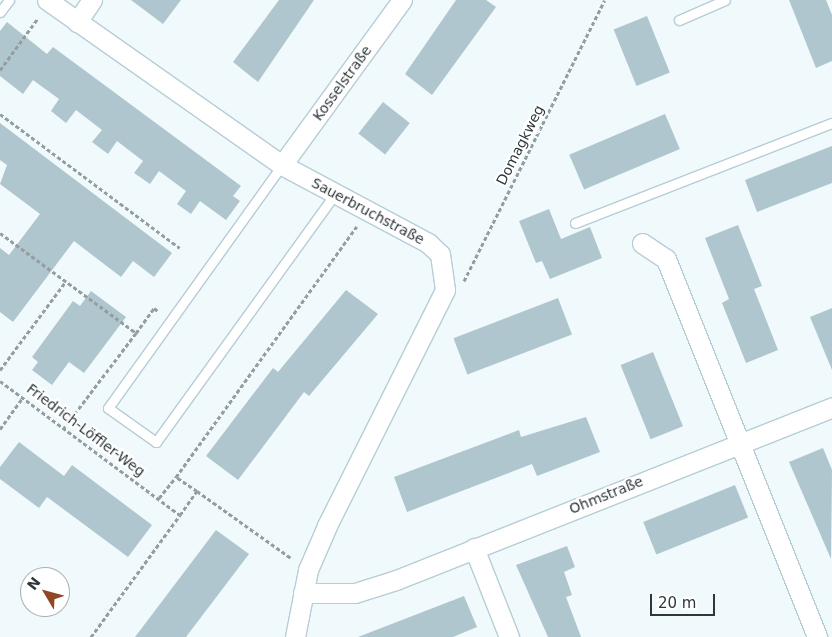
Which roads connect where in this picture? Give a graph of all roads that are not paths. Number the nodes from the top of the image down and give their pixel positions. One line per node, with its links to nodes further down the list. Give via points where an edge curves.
1 (9, 0): 6 (lane)
2 (92, 0): 8 (street)
3 (402, 0): 10 (street, Kosselstraße)
4 (725, 0): 7 (lane)
5 (48, 1): 8 (street, Sauerbruchstraße)
6 (0, 12)
7 (679, 20)
8 (77, 22): 10 (street, Sauerbruchstraße)
9 (832, 123): 12 (lane)
10 (282, 165): 11 (street, Sauerbruchstraße); 11 (lane, via 108,408 156,442)
11 (335, 194): 17 (street, Sauerbruchstraße, via 440,254 445,290 308,570)
12 (575, 223)
13 (642, 243): 15 (street, via 666,259)
14 (832, 407): 15 (street, Ohmstraße)
15 (739, 442): 16 (street, Ohmstraße); 20 (street)
16 (474, 548): 17 (street, Ohmstraße, via 355,593); 19 (street)
17 (303, 593): 18 (street)
18 (295, 637)
19 (509, 637)
20 (818, 637)

